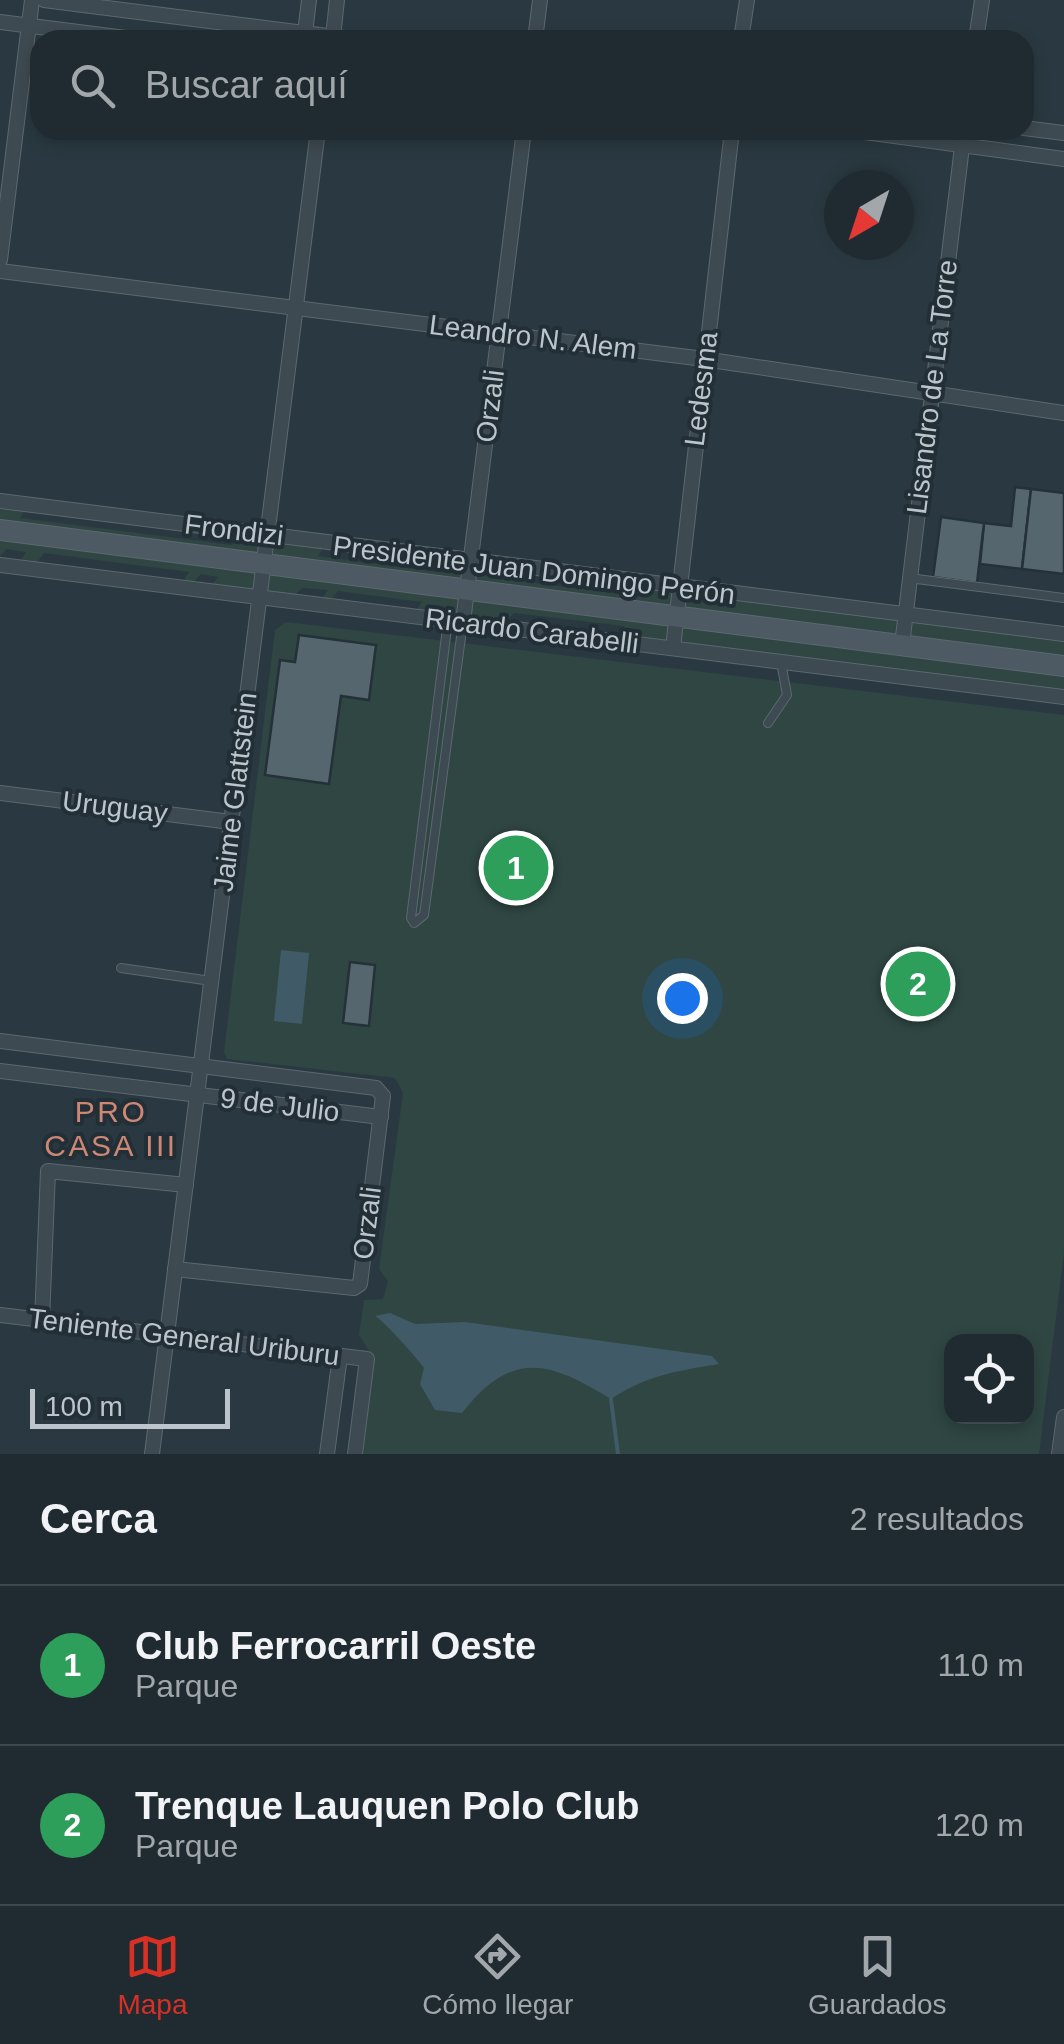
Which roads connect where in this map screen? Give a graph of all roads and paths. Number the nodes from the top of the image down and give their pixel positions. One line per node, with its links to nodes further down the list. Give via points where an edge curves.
1 (32, 0): 9 (street)
2 (44, 0): 11 (street)
3 (309, 0): 12 (street)
4 (338, 0): 13 (street)
5 (540, 0): 14 (street)
6 (747, 0): 15 (street)
7 (982, 0): 16 (street)
8 (0, 22): 9 (street)
9 (29, 26): 10 (street); 25 (street)
10 (61, 30)
11 (281, 30)
12 (305, 30)
13 (330, 30)
14 (537, 30)
15 (742, 30)
16 (978, 30)
17 (1034, 130): 18 (street)
18 (1064, 134)
19 (317, 140): 27 (street, Jaime Glattstein)
20 (523, 140): 28 (street, Orzali)
21 (731, 140): 29 (street, Ledesma)
22 (963, 140): 30 (street, Lisandro de La Torre)
23 (973, 140): 24 (street)
24 (1064, 159)
25 (0, 260)
26 (0, 272): 27 (street, Leandro N. Alem)
27 (296, 308): 28 (street, Leandro N. Alem); 34 (street, Jaime Glattstein)
28 (499, 333): 29 (street, Leandro N. Alem); 35 (street, Orzali)
29 (704, 359): 30 (street, Leandro N. Alem); 39 (street, Ledesma)
30 (932, 393): 31 (street, Leandro N. Alem); 38 (street, Lisandro de La Torre)
31 (1064, 413)
32 (0, 501): 34 (street, Frondizi)
33 (0, 530): 36 (main road, Presidente Juan Domingo Perón)
34 (267, 534): 35 (street, Frondizi); 36 (street, Jaime Glattstein)
35 (471, 560): 39 (street, Frondizi); 40 (street, Orzali)
36 (263, 564): 40 (main road, Presidente Juan Domingo Perón); 41 (street, Jaime Glattstein)
37 (0, 565): 41 (street, Ricardo Carabelli)
38 (909, 578): 42 (lane); 43 (street, Lisandro de La Torre)
39 (677, 586): 43 (street, Frondizi); 44 (street, Ledesma)
40 (467, 590): 44 (main road, Presidente Juan Domingo Perón); 45 (street, Orzali)
41 (259, 597): 45 (street, Ricardo Carabelli); 54 (street, Jaime Glattstein)
42 (1064, 598)
43 (906, 614): 46 (street, Frondizi); 47 (street, Lisandro de La Torre)
44 (675, 616): 47 (main road, Presidente Juan Domingo Perón); 48 (street, Ledesma)
45 (455, 621): 45 (lane, via 410,918 414,923 424,916); 48 (street, Ricardo Carabelli)
46 (1064, 634)
47 (902, 645): 50 (main road, Presidente Juan Domingo Perón)
48 (673, 648): 49 (street, Ricardo Carabelli)
49 (782, 662): 51 (street, Ricardo Carabelli); 52 (lane, via 787,694)
50 (1063, 665)
51 (1064, 697)
52 (768, 724)
53 (0, 792): 54 (street, Uruguay)
54 (231, 822): 56 (street, Jaime Glattstein)
55 (121, 968): 56 (lane)
56 (211, 981): 58 (street, Jaime Glattstein)
57 (0, 1041): 58 (street, 9 de Julio)
58 (200, 1066): 60 (street, 9 de Julio); 61 (street, Jaime Glattstein)
59 (0, 1071): 61 (street, 9 de Julio)
60 (376, 1088): 62 (street, Orzali, via 383,1096)
61 (197, 1095): 62 (street, 9 de Julio); 63 (street, Jaime Glattstein)
62 (381, 1117): 64 (street, Orzali, via 360,1284 345,1290)
63 (186, 1185): 64 (street, Jaime Glattstein); 66 (street, via 48,1171)
64 (175, 1269): 67 (street, Jaime Glattstein)
65 (0, 1316): 66 (street, Teniente General Uriburu)
66 (42, 1320): 67 (street, Teniente General Uriburu)
67 (167, 1336): 68 (street, Teniente General Uriburu); 70 (street, Jaime Glattstein)
68 (340, 1356): 71 (street); 72 (street, Teniente General Uriburu, via 367,1359)
69 (1064, 1417): 73 (street)
70 (152, 1454)
71 (327, 1454)
72 (354, 1454)
73 (1060, 1454)

